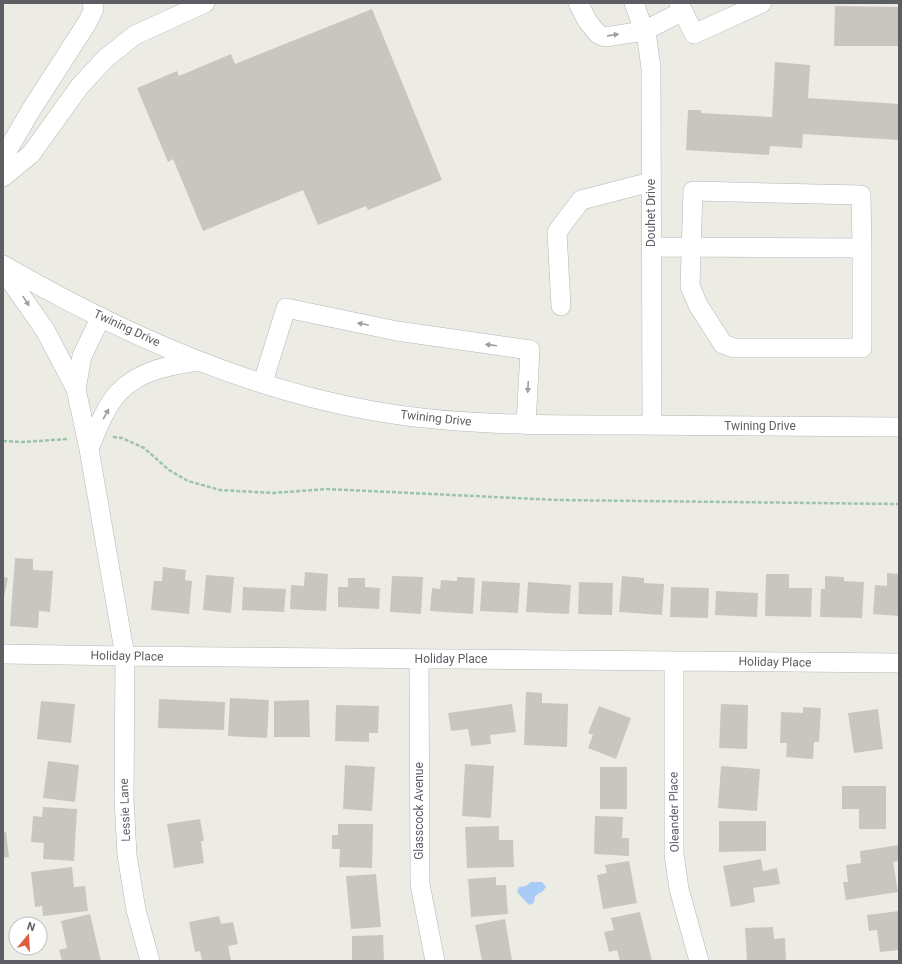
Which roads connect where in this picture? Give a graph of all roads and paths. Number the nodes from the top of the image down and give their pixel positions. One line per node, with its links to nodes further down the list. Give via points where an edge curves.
1 (92, 3): 8 (street, via 94,8 86,24)
2 (205, 3): 9 (street, via 135,35 106,58 80,86 31,154)
3 (578, 3): 7 (street, one-way to 7, via 588,22 598,34 605,37)
4 (634, 3): 7 (street, Douhet Drive)
5 (762, 3): 6 (street, via 694,34)
6 (681, 7): 7 (street)
7 (644, 31): 10 (street, Douhet Drive, via 651,68)
8 (3, 158)
9 (3, 177)
10 (651, 182): 11 (street, Douhet Drive); 16 (street, via 581,200 557,232)
11 (651, 246): 12 (street); 22 (street, Douhet Drive)
12 (690, 247): 13 (street); 13 (street, via 693,191 861,195); 13 (street, via 690,286 723,344 734,348 862,348)
13 (862, 248)
14 (3, 265): 17 (street, Twining Drive, via 51,293)
15 (3, 270): 20 (street, one-way to 20, via 45,330)
16 (561, 306)
17 (101, 317): 18 (street, Twining Drive); 20 (street, via 82,356)
18 (199, 361): 19 (street, Twining Drive); 25 (street, one-way to 18, via 119,392 140,377 163,366)
19 (263, 382): 21 (street, Twining Drive, via 373,411 448,421); 21 (street, via 286,308 397,331 530,350)
20 (76, 389): 25 (street, Lessie Lane)
21 (526, 424): 22 (street, Twining Drive)
22 (652, 425): 23 (street, Twining Drive)
23 (899, 427)
24 (3, 440): 25 (path)
25 (90, 441): 26 (path, via 122,438 144,448 169,470 188,481 220,490 273,493 327,489 557,500); 28 (street, Lessie Lane)
26 (899, 504)
27 (3, 654): 28 (street, Holiday Place)
28 (125, 656): 29 (street, Holiday Place); 32 (street, Lessie Lane, via 124,799 127,855 136,910)
29 (419, 659): 30 (street, Holiday Place); 33 (street, Glasscock Avenue, via 420,884)
30 (674, 661): 31 (street, Holiday Place); 34 (street, Oleander Place, via 674,854 679,889)
31 (899, 663)
32 (150, 961)
33 (435, 961)
34 (699, 961)

